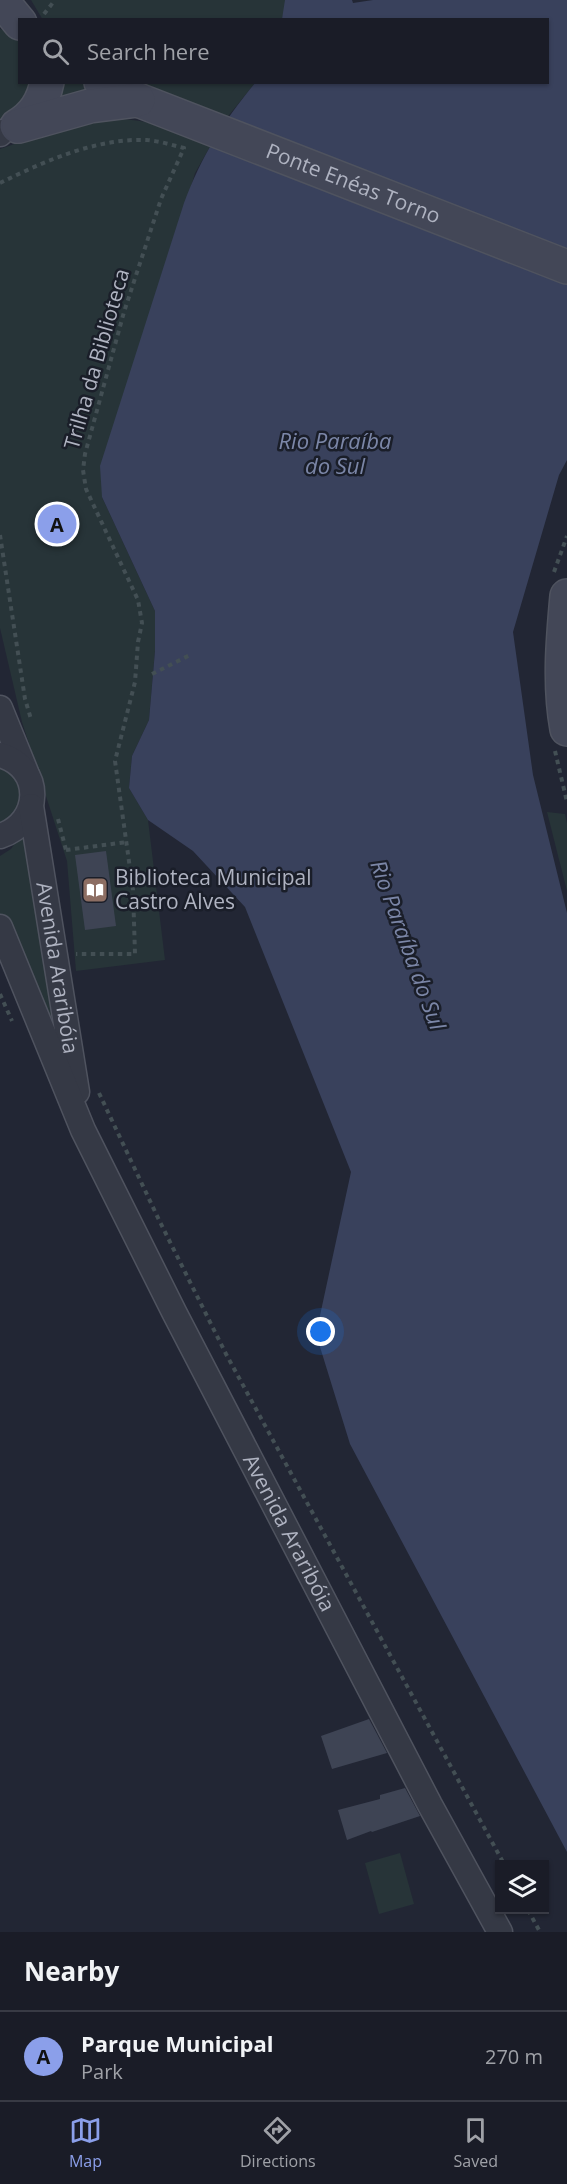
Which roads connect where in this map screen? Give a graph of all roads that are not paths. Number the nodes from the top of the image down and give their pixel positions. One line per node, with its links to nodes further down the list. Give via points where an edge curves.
1 (1, 0): 2 (street)
2 (22, 18)
3 (0, 19): 4 (street)
4 (18, 21)
5 (47, 84): 8 (street, via 34,113)
6 (106, 84): 7 (street, Ponte Enéas Torno)
7 (151, 104): 8 (street, via 90,106); 9 (street, Ponte Enéas Torno)
8 (5, 131)
9 (567, 267)
10 (567, 596): 12 (street, via 562,648)
11 (0, 708): 14 (street)
12 (567, 729)
13 (0, 755): 14 (street, via 19,764)
14 (30, 780): 15 (street, Avenida Araribóia)
15 (31, 806): 16 (street, via 20,825); 18 (street, Avenida Araribóia)
16 (0, 836)
17 (0, 927): 18 (street, Avenida Araribóia)
18 (82, 1130): 19 (street, Avenida Araribóia, via 430,1805)
19 (500, 1932)

